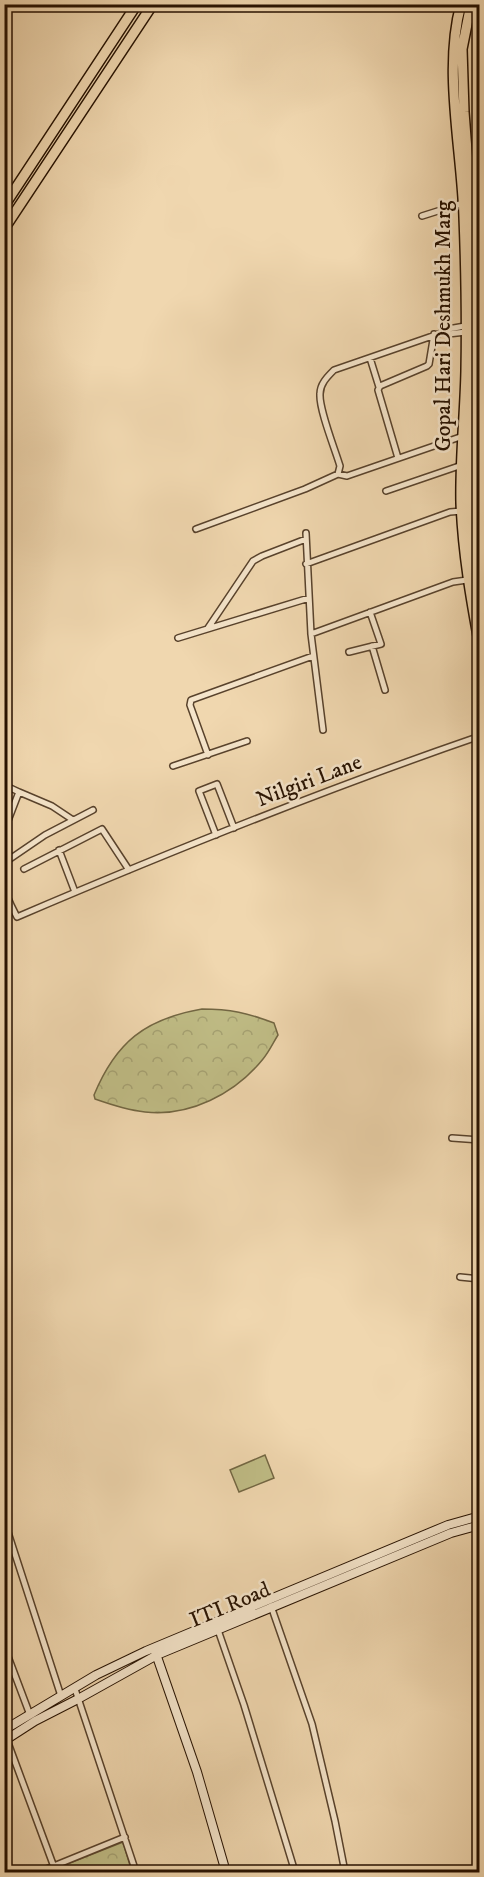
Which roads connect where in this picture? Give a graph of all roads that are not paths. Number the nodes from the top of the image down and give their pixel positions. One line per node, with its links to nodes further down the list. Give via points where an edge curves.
1 (137, 4): 6 (main road)
2 (153, 4): 8 (main road)
3 (460, 4): 5 (main road, Gopal Hari Deshmukh Marg, via 454,49 456,113)
4 (471, 4): 5 (main road, Gopal Hari Deshmukh Marg, via 462,50)
5 (472, 202): 7 (street); 9 (main road, Gopal Hari Deshmukh Marg); 18 (main road, Gopal Hari Deshmukh Marg, via 473,390)
6 (4, 206)
7 (422, 216)
8 (4, 229)
9 (466, 329): 10 (street); 13 (main road, Gopal Hari Deshmukh Marg)
10 (434, 334): 11 (street); 12 (street, via 427,366)
11 (370, 358): 12 (street); 16 (street, via 334,370 325,379 320,393 340,466)
12 (379, 387): 14 (street)
13 (463, 436): 14 (street); 15 (main road, Gopal Hari Deshmukh Marg)
14 (398, 458): 16 (street, via 347,476)
15 (462, 465): 17 (street); 18 (main road, Gopal Hari Deshmukh Marg)
16 (338, 474): 19 (street)
17 (386, 490)
18 (466, 512): 20 (street, via 450,512); 21 (main road, Gopal Hari Deshmukh Marg)
19 (196, 529)
20 (306, 564): 22 (street); 25 (street, via 306,536 253,561)
21 (473, 574): 23 (main road, Gopal Hari Deshmukh Marg); 24 (street); 29 (main road, Gopal Hari Deshmukh Marg)
22 (309, 598): 25 (street); 26 (street)
23 (480, 606)
24 (370, 612): 26 (street); 28 (street, via 381,644)
25 (208, 628): 27 (street)
26 (311, 634): 31 (street)
27 (178, 638)
28 (372, 646): 30 (street); 32 (street)
29 (480, 647)
30 (349, 652)
31 (313, 656): 33 (street); 36 (street, via 191,700)
32 (385, 690)
33 (323, 730)
34 (480, 736): 42 (street, Nilgiri Lane)
35 (247, 741): 36 (street)
36 (208, 755): 37 (street)
37 (173, 766)
38 (4, 785): 39 (street)
39 (19, 792): 41 (street); 43 (street)
40 (93, 810): 41 (street)
41 (73, 820): 46 (street)
42 (234, 828): 44 (street, Nilgiri Lane); 44 (street, via 217,784 199,791)
43 (4, 831)
44 (216, 835): 48 (street, Nilgiri Lane)
45 (59, 850): 47 (street); 48 (street, via 102,829); 50 (street)
46 (4, 863)
47 (24, 869)
48 (129, 870): 50 (street, Nilgiri Lane)
49 (4, 889): 51 (street)
50 (75, 892): 51 (street, Nilgiri Lane, via 16,916)
51 (8, 906)
52 (453, 1138): 53 (street)
53 (480, 1140)
54 (460, 1277): 55 (street)
55 (480, 1279)
56 (480, 1314): 57 (main road)
57 (480, 1415)
58 (480, 1516): 62 (main road, ITI Road, via 448,1525)
59 (4, 1520): 61 (street)
60 (480, 1525): 62 (main road, ITI Road)
61 (7, 1536): 69 (street)
62 (314, 1585): 63 (main road, ITI Road); 64 (main road, ITI Road)
63 (268, 1599): 64 (street); 67 (main road, ITI Road)
64 (272, 1608): 65 (main road, ITI Road); 80 (street, via 312,1724)
65 (218, 1630): 67 (main road, ITI Road); 79 (street)
66 (4, 1646): 71 (street)
67 (156, 1652): 68 (main road, ITI Road, via 96,1675); 70 (main road, ITI Road); 78 (main road)
68 (75, 1689): 69 (main road, ITI Road); 70 (street)
69 (61, 1696): 71 (main road, ITI Road)
70 (78, 1699): 73 (main road, ITI Road); 74 (street)
71 (30, 1715): 72 (main road, ITI Road)
72 (4, 1730)
73 (6, 1740): 75 (street)
74 (125, 1837): 75 (street); 77 (street)
75 (54, 1867): 76 (street)
76 (39, 1872)
77 (136, 1872)
78 (226, 1872)
79 (295, 1872)
80 (345, 1872)

